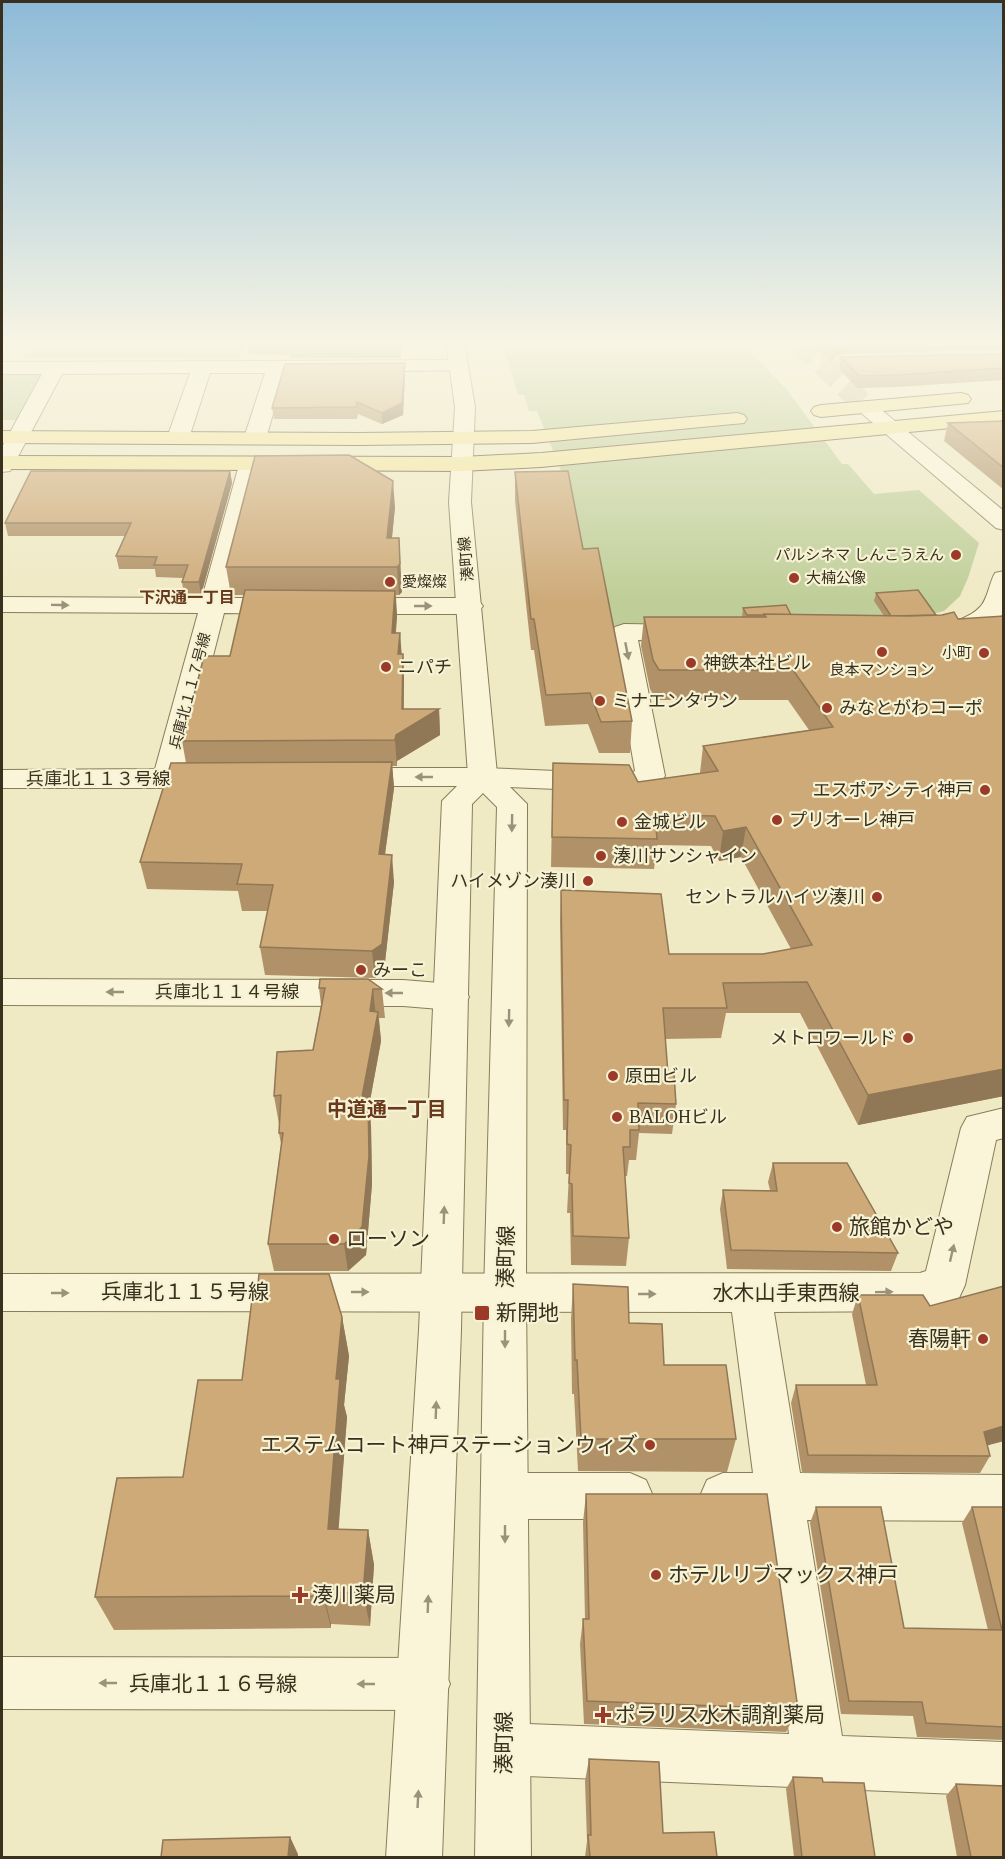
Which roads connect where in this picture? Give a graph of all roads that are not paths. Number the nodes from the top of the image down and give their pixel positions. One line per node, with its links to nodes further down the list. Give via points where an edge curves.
1 (181, 429): 8 (street)
2 (258, 429): 9 (street)
3 (465, 429): 10 (street, 湊町線)
4 (624, 429): 10 (main road)
5 (882, 429): 12 (main road)
6 (891, 429): 14 (street)
7 (9, 437): 8 (main road); 11 (street)
8 (178, 438): 9 (main road)
9 (255, 438): 10 (main road)
10 (465, 438): 12 (street, 湊町線)
11 (2, 464): 13 (main road)
12 (461, 464): 13 (main road); 18 (street, 湊町線, via 460,502)
13 (250, 465): 17 (street, 兵庫北１１７号線)
14 (1004, 523)
15 (1004, 578): 20 (street, via 992,611 969,625)
16 (2, 604): 17 (street, one-way to 17)
17 (213, 606): 18 (street, one-way to 18); 22 (street, 兵庫北１１７号線)
18 (470, 606): 21 (street, 湊町線)
19 (716, 633): 21 (street, one-way to 21, via 624,632 650,776 631,783)
20 (923, 634)
21 (483, 777): 24 (street, one-way to 24); 27 (street, via 457,801); 31 (street, 湊町線, one-way to 31, via 512,804)
22 (167, 778): 23 (street, 兵庫北１１３号線); 25 (street, 兵庫北１１３号線)
23 (238, 778)
24 (321, 778)
25 (2, 779)
26 (2, 992): 27 (street, 兵庫北１１４号線, one-way to 26, via 404,993)
27 (452, 997): 30 (street, one-way to 27)
28 (1004, 1122): 32 (street, 水木山手東西線, one-way to 28, via 920,1292 944,1285 980,1128)
29 (2, 1293): 30 (street, 兵庫北１１５号線, one-way to 30)
30 (441, 1293): 31 (street, 水木山手東西線); 37 (street, one-way to 30)
31 (505, 1294): 32 (street, 水木山手東西線, one-way to 32); 33 (street, 湊町線, one-way to 33)
32 (750, 1294): 34 (street)
33 (506, 1496): 34 (street); 38 (street, 湊町線, one-way to 38)
34 (779, 1496): 35 (street); 39 (street)
35 (1004, 1498)
36 (2, 1683): 37 (street, 兵庫北１１６号線, one-way to 36)
37 (424, 1684): 41 (street, one-way to 37)
38 (504, 1749): 39 (street); 42 (street, 湊町線)
39 (819, 1761): 40 (street)
40 (1004, 1769)
41 (414, 1857)
42 (503, 1857)

